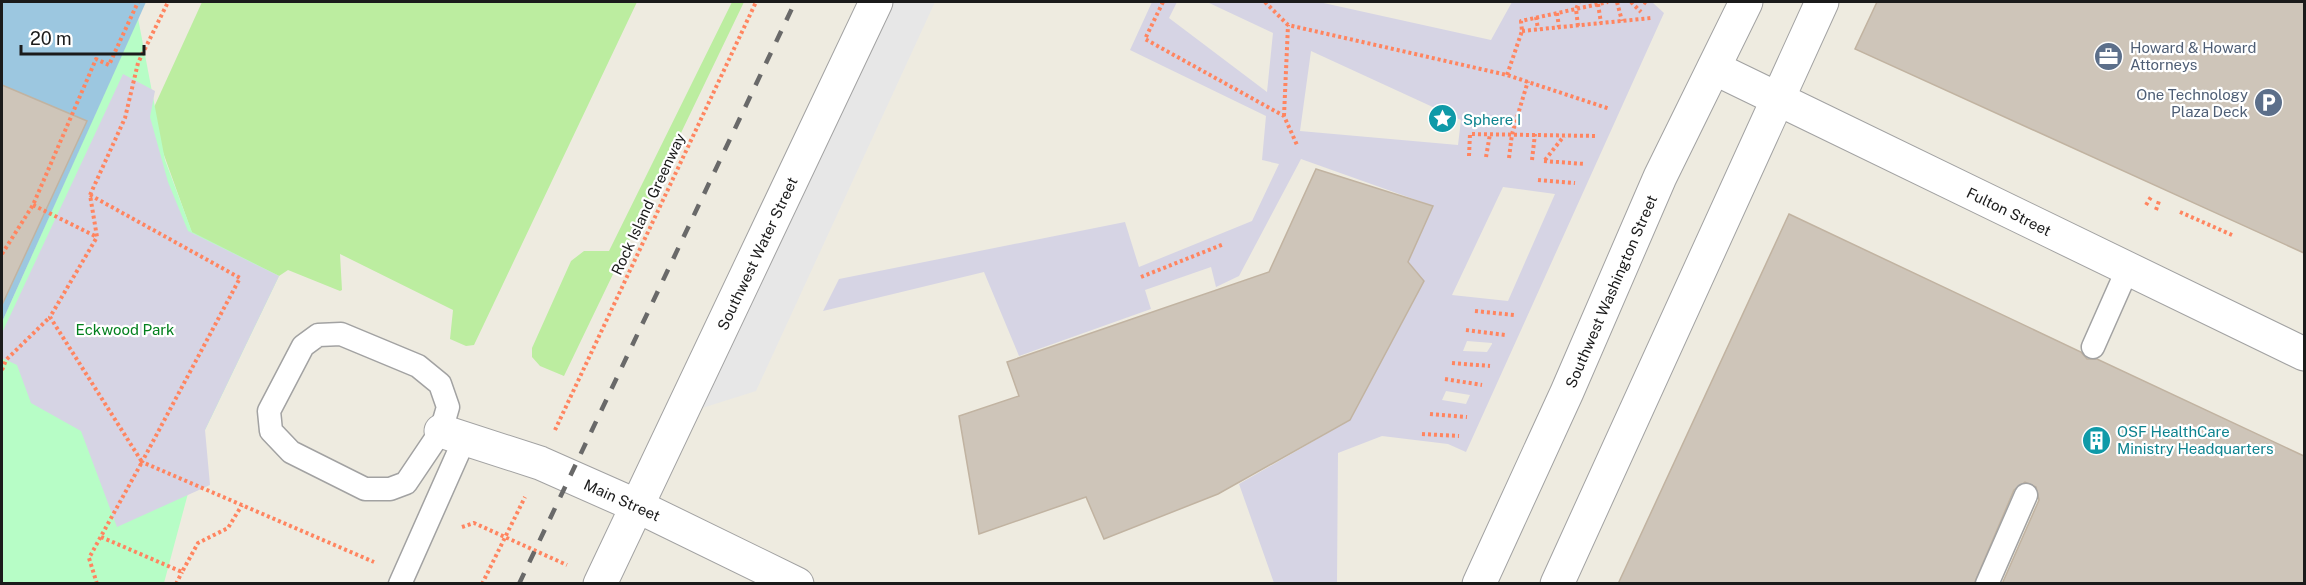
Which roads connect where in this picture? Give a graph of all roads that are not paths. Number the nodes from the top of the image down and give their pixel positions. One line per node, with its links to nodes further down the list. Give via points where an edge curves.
1 (876, 2): 11 (street, Southwest Water Street)
2 (1746, 2): 4 (street, Southwest Washington Street)
3 (1822, 2): 5 (street)
4 (1714, 68): 5 (street, Fulton Street); 15 (street, Southwest Washington Street, via 1660,177)
5 (1779, 98): 6 (street, Fulton Street); 16 (street)
6 (2128, 268): 7 (lane); 8 (street, Fulton Street)
7 (2093, 347)
8 (2304, 354)
9 (452, 435): 9 (lane, via 440,384 418,366 341,334 318,334 303,346 269,411 271,431 291,452 365,489 390,489 406,483); 11 (street, Main Street, via 540,463); 13 (lane, via 417,545)
10 (2026, 495): 17 (lane)
11 (636, 505): 12 (street, Southwest Water Street); 14 (street, Main Street)
12 (588, 577)
13 (400, 584)
14 (797, 584)
15 (1479, 584)
16 (1557, 584)
17 (1987, 584)

